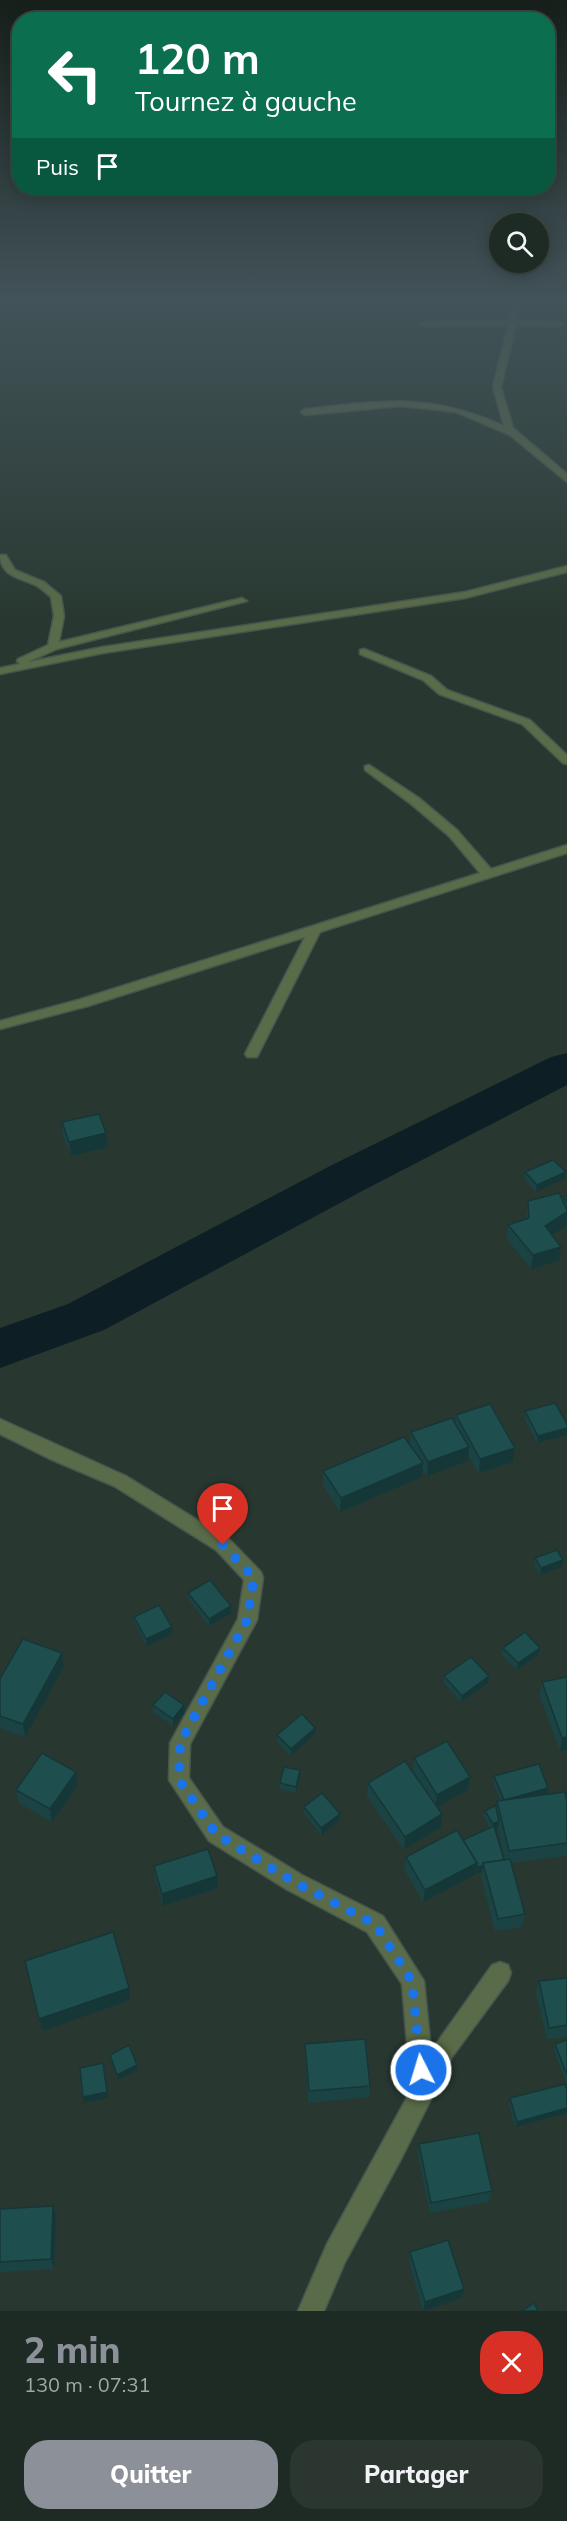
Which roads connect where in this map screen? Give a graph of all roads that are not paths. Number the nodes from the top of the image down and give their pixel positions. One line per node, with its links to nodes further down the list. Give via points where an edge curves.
1 (314, 411): 4 (street)
2 (461, 411): 5 (street)
3 (504, 411): 5 (street)
4 (305, 412)
5 (514, 433): 6 (street)
6 (567, 478)
7 (3, 557): 10 (street, via 11,572 41,584 56,596 59,616)
8 (567, 569): 12 (street, via 465,595 103,650)
9 (242, 601): 10 (street)
10 (53, 647): 12 (street)
11 (364, 652): 13 (street, via 427,678 443,692 526,722)
12 (0, 671)
13 (567, 760)
14 (369, 768): 16 (street, via 453,833)
15 (567, 849): 16 (street)
16 (488, 874): 17 (street)
17 (315, 929): 18 (street, via 83,1004); 19 (street)
18 (0, 1025)
19 (252, 1054)
20 (0, 1426): 22 (street, via 120,1481 223,1545 254,1578 247,1620 180,1743 179,1780 216,1834 294,1882 375,1924 412,1981)
21 (500, 1973): 22 (street, via 444,2049)
22 (423, 2092): 23 (street, via 336,2253)
23 (311, 2311)

